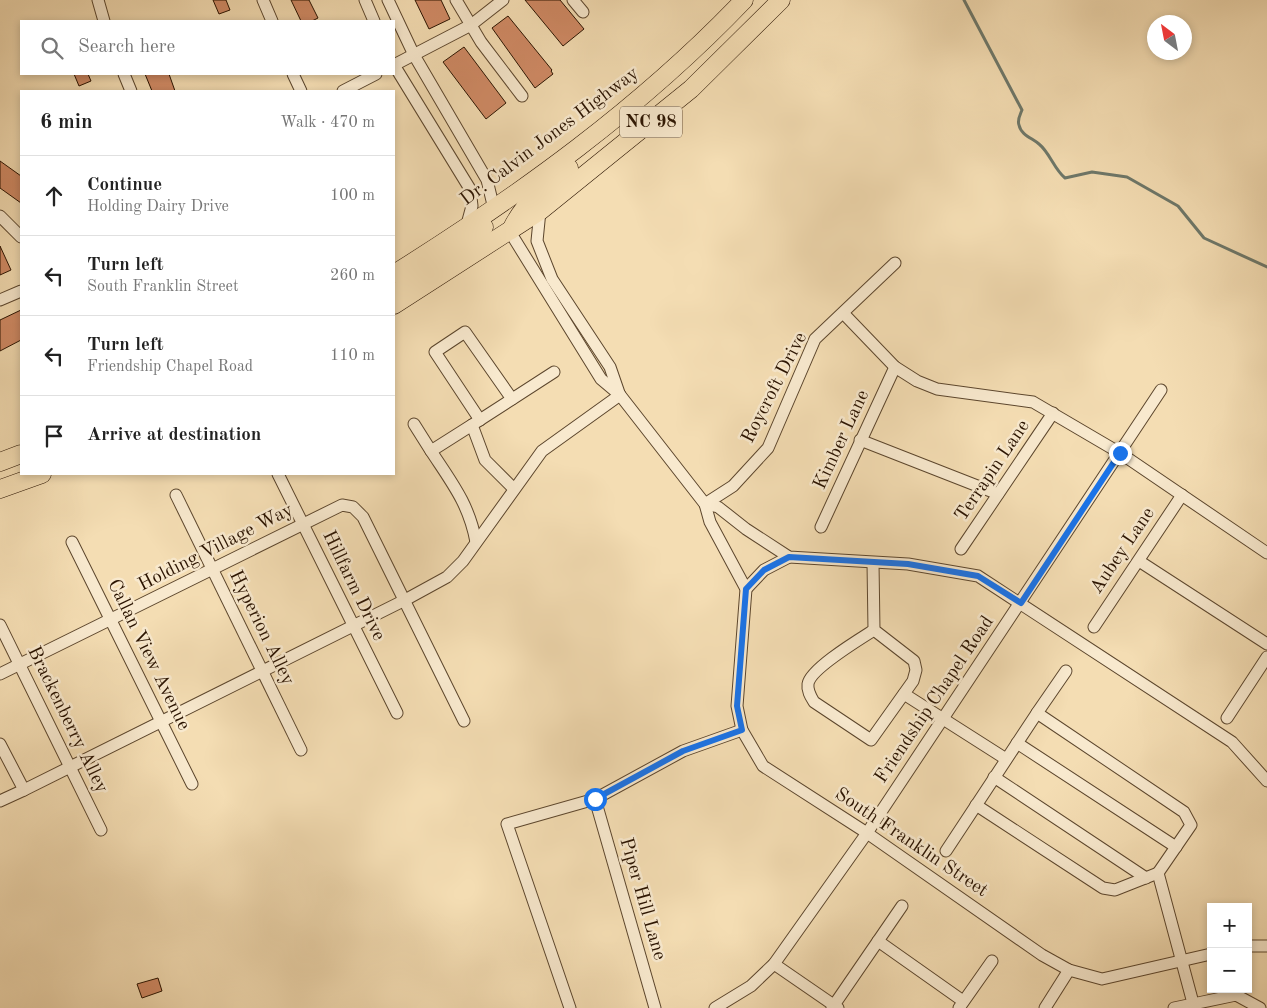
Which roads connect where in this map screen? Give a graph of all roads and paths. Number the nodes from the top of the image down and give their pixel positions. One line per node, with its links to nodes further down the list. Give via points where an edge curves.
1 (98, 0): 11 (street)
2 (263, 0): 12 (street)
3 (365, 0): 13 (street)
4 (388, 0): 15 (street)
5 (456, 0): 14 (street)
6 (503, 0): 14 (street)
7 (573, 0): 10 (street)
8 (744, 0): 25 (highway, Dr. Calvin Jones Highway / NC 98)
9 (781, 0): 27 (highway, NC 98, via 691,89)
10 (583, 12)
11 (104, 20)
12 (272, 20)
13 (374, 20)
14 (470, 25): 15 (street); 24 (street)
15 (414, 55): 16 (street); 26 (street, via 487,180)
16 (395, 64)
17 (395, 67): 29 (street, via 470,189 472,206)
18 (124, 75): 21 (street)
19 (293, 75): 22 (street)
20 (374, 75): 23 (street)
21 (131, 90)
22 (301, 90)
23 (345, 90)
24 (522, 96)
25 (614, 120): 26 (highway, Dr. Calvin Jones Highway / NC 98); 30 (highway, via 594,148 534,196 519,213)
26 (494, 209): 29 (highway, Dr. Calvin Jones Highway / NC 98); 36 (highway, via 485,226 461,247 402,286)
27 (540, 211): 30 (highway, NC 98); 41 (street, via 536,241 552,279 610,366)
28 (0, 216): 31 (street)
29 (466, 228): 33 (highway, Dr. Calvin Jones Highway / NC 98)
30 (510, 232): 36 (highway, NC 98); 41 (street, via 601,379)
31 (20, 236)
32 (896, 263): 37 (street, Roycroft Drive)
33 (395, 273)
34 (20, 290): 35 (street)
35 (0, 300)
36 (396, 303)
37 (844, 314): 38 (street); 58 (street, Roycroft Drive, via 815,339 768,448 733,486)
38 (895, 367): 43 (street, via 937,389 1034,402); 46 (street, Kimber Lane)
39 (554, 372): 42 (street)
40 (1161, 390): 48 (street, Friendship Chapel Road)
41 (620, 395): 54 (street, via 542,451); 58 (street)
42 (512, 399): 44 (street); 44 (street, via 465,332 434,352)
43 (1053, 413): 48 (street); 55 (street, Terrapin Lane)
44 (476, 423): 47 (street); 54 (street, via 486,460)
45 (414, 424): 47 (street)
46 (860, 440): 55 (street); 62 (street, Kimber Lane)
47 (431, 451): 59 (street)
48 (1120, 453): 57 (street); 73 (street, Friendship Chapel Road)
49 (20, 454): 50 (highway)
50 (0, 462)
51 (39, 475): 53 (highway)
52 (278, 475): 61 (street, Hillfarm Drive)
53 (0, 489)
54 (514, 489): 60 (street)
55 (998, 494): 65 (street, Terrapin Lane)
56 (176, 495): 70 (street, Hyperion Alley)
57 (1182, 495): 66 (street); 68 (street, Aubey Lane)
58 (705, 504): 67 (street, via 718,507); 71 (street, via 710,522)
59 (472, 519): 60 (street); 64 (street)
60 (490, 523): 64 (street)
61 (303, 524): 70 (street, Holding Village Way); 72 (street, Holding Village Way, via 342,505 353,508 363,516); 76 (street, Hillfarm Drive)
62 (821, 527)
63 (72, 542): 74 (street, Callan View Avenue)
64 (476, 542): 72 (street, via 447,577)
65 (961, 549)
66 (1267, 553)
67 (789, 557): 69 (street); 71 (street, via 764,570)
68 (1139, 561): 77 (street, Aubey Lane); 79 (street)
69 (873, 563): 73 (street, via 908,564 978,576); 78 (street)
70 (213, 570): 74 (street, Holding Village Way); 82 (street, Hyperion Alley)
71 (746, 589): 92 (street, South Franklin Street, via 737,706)
72 (406, 600): 76 (street); 91 (street, Holding Village Way)
73 (1021, 603): 88 (street, Friendship Chapel Road); 99 (street, via 1232,742)
74 (112, 620): 81 (street, Holding Village Way); 90 (street, Callan View Avenue)
75 (0, 625): 81 (street, Brackenberry Alley)
76 (353, 626): 82 (street); 86 (street, Hillfarm Drive)
77 (1094, 627)
78 (874, 630): 85 (street, via 914,661 913,680); 85 (street, via 815,672 808,683 809,693 814,702 872,740)
79 (1267, 644)
80 (1267, 656): 89 (street)
81 (20, 664): 84 (street, Holding Village Way); 97 (street, Brackenberry Alley)
82 (262, 671): 90 (street); 95 (street, Hyperion Alley)
83 (1066, 671): 87 (street)
84 (0, 674)
85 (904, 694): 88 (street)
86 (397, 713)
87 (1036, 713): 93 (street); 107 (street, via 1184,812 1191,825)
88 (944, 718): 96 (street); 106 (street, Friendship Chapel Road)
89 (1227, 718)
90 (162, 721): 97 (street); 100 (street, Callan View Avenue)
91 (464, 721)
92 (742, 730): 102 (street, via 683,751); 106 (street, South Franklin Street, via 764,766)
93 (1017, 743): 96 (street); 107 (street)
94 (0, 744): 101 (street)
95 (301, 750)
96 (1006, 759): 98 (street)
97 (70, 766): 101 (street); 105 (street, Brackenberry Alley)
98 (994, 777): 104 (street); 110 (street)
99 (1267, 781)
100 (192, 784)
101 (24, 790): 103 (street)
102 (595, 799): 123 (street, via 507,824); 124 (street, Piper Hill Lane)
103 (0, 801)
104 (976, 805): 108 (street); 110 (street, via 1103,888 1115,890)
105 (101, 830)
106 (867, 833): 118 (street, Friendship Chapel Road); 119 (street, South Franklin Street, via 1042,955)
107 (1176, 847): 109 (street)
108 (946, 851)
109 (1158, 873): 110 (street); 117 (street)
110 (1146, 878)
111 (902, 906): 112 (street)
112 (878, 941): 121 (street); 122 (street)
113 (1266, 944): 114 (street)
114 (1252, 946)
115 (1207, 955): 117 (street, South Franklin Street)
116 (992, 961): 121 (street)
117 (1181, 962): 119 (street, South Franklin Street, via 1102,979); 120 (street)
118 (774, 964): 122 (street); 125 (street, Friendship Chapel Road, via 751,986)
119 (1069, 970): 126 (street)
120 (1193, 1003): 127 (street); 128 (street, via 1236,995)
121 (961, 1005)
122 (834, 1007)
123 (570, 1008)
124 (655, 1008)
125 (715, 1008)
126 (1045, 1008)
127 (1174, 1008)
128 (1260, 1008)

